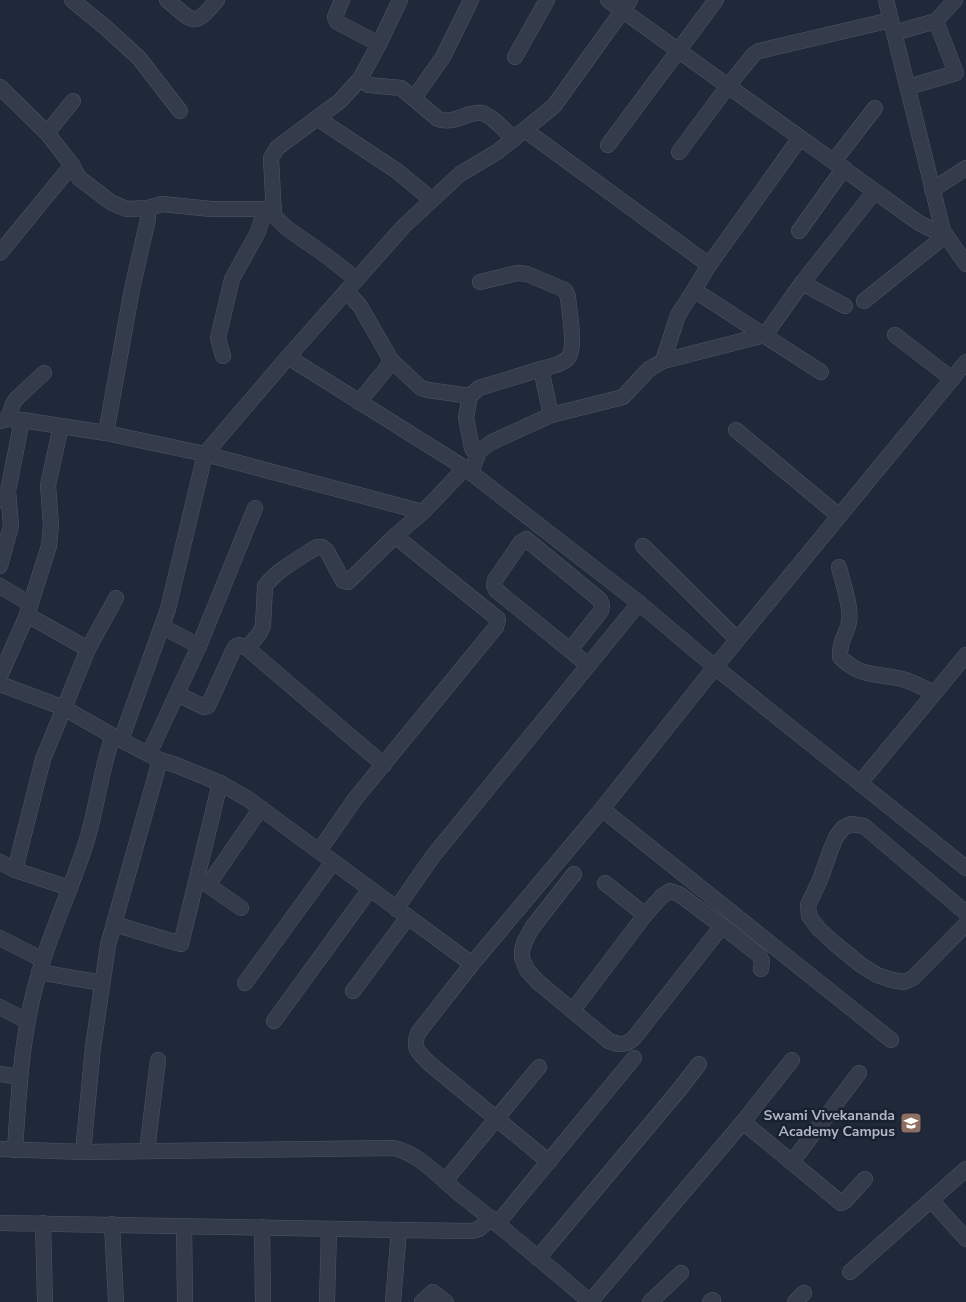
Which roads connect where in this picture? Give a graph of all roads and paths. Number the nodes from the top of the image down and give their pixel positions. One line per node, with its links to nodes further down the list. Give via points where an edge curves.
1 (72, 0): 26 (street, via 138,58)
2 (168, 0): 3 (street, via 191,19 197,20)
3 (217, 0)
4 (342, 0): 15 (street, via 334,17 337,22)
5 (400, 0): 15 (street)
6 (471, 0): 23 (street, via 443,56)
7 (547, 0): 17 (street)
8 (608, 0): 12 (street)
9 (716, 0): 16 (street)
10 (886, 0): 14 (street)
11 (955, 0): 13 (street)
12 (626, 5): 16 (street); 29 (street, via 554,106)
13 (936, 21): 14 (street); 18 (street)
14 (892, 26): 20 (street, via 759,51); 22 (street)
15 (379, 44): 19 (street)
16 (678, 51): 20 (street); 31 (street)
17 (515, 57)
18 (961, 71): 22 (street)
19 (360, 79): 23 (street, via 369,85 401,88); 27 (street, via 340,101)
20 (728, 86): 30 (street); 32 (street)
21 (0, 87): 28 (street)
22 (908, 87): 36 (street)
23 (414, 98): 29 (street, via 445,122 482,113)
24 (73, 101): 28 (street)
25 (875, 108): 34 (street)
26 (180, 111)
27 (317, 118): 38 (street, via 397,171); 40 (street, via 277,148 271,158)
28 (47, 133): 33 (street)
29 (519, 135): 38 (street, via 460,174); 45 (street)
30 (800, 138): 34 (street); 45 (street)
31 (608, 145)
32 (680, 152)
33 (72, 165): 39 (street, via 79,178 112,202 128,209); 43 (street)
34 (839, 165): 37 (street); 41 (street)
35 (966, 168): 36 (street)
36 (932, 190): 42 (street)
37 (875, 191): 42 (street, via 919,223); 48 (street)
38 (432, 200): 46 (street)
39 (148, 208): 40 (street, via 162,204 211,209); 70 (street)
40 (270, 209): 46 (street, via 288,229); 55 (street, via 232,279 218,338)
41 (799, 231)
42 (945, 233): 44 (street); 51 (street)
43 (0, 254)
44 (964, 256)
45 (709, 265): 49 (street)
46 (356, 279): 50 (street)
47 (480, 282): 60 (street, via 517,273 565,290 571,355 566,361)
48 (802, 283): 52 (street); 54 (street)
49 (694, 290): 54 (street); 58 (street, via 678,314)
50 (346, 291): 56 (street); 57 (street, via 360,306)
51 (864, 301)
52 (845, 306)
53 (895, 335): 63 (street)
54 (765, 336): 58 (street); 61 (street)
55 (223, 356)
56 (288, 356): 65 (street); 71 (street)
57 (391, 360): 64 (street, via 421,388); 65 (street)
58 (663, 361): 66 (street, via 649,369 623,397)
59 (966, 362): 63 (street)
60 (540, 369): 64 (street, via 479,388); 66 (street)
61 (821, 372)
62 (44, 373): 67 (street, via 12,404)
63 (952, 379): 77 (street)
64 (470, 396): 72 (street, via 466,418 472,448)
65 (359, 402): 73 (street)
66 (551, 415): 72 (street, via 492,442)
67 (10, 420): 68 (street); 74 (street)
68 (61, 426): 70 (street); 85 (street, via 48,485 50,546)
69 (736, 430): 77 (street)
70 (106, 433): 71 (street)
71 (205, 454): 76 (street); 86 (street)
72 (477, 455): 73 (street)
73 (468, 470): 76 (street); 84 (street)
74 (4, 496): 80 (street, via 11,526)
75 (255, 508): 88 (street)
76 (423, 512): 78 (street)
77 (839, 516): 87 (street)
78 (395, 536): 89 (street, via 348,582 343,581 322,547 290,564 265,586 263,626); 102 (street, via 498,619 496,627)
79 (643, 546): 87 (street)
80 (0, 566)
81 (839, 567): 97 (street, via 849,613 840,657 849,666 867,673 910,681)
82 (0, 586): 85 (street)
83 (116, 598): 90 (street)
84 (639, 603): 93 (street); 94 (street)
85 (28, 609): 90 (street); 95 (street)
86 (162, 627): 88 (street); 100 (street)
87 (737, 640): 94 (street)
88 (199, 646): 98 (street)
89 (247, 648): 98 (street, via 236,646 208,706 204,708); 102 (street)
90 (88, 649): 99 (street)
91 (570, 650): 91 (street, via 496,590 495,580 521,542 526,540 600,600 601,611); 93 (street)
92 (966, 655): 97 (street)
93 (588, 665): 119 (street, via 433,856)
94 (715, 667): 103 (street); 106 (street)
95 (0, 676)
96 (0, 684): 99 (street)
97 (934, 693): 103 (street)
98 (177, 694): 101 (street)
99 (64, 708): 100 (street); 111 (street, via 44,759)
100 (117, 738): 101 (street); 114 (street, via 105,757 86,844)
101 (154, 757): 104 (street); 122 (street)
102 (384, 765): 107 (street, via 355,799)
103 (860, 782): 110 (street)
104 (220, 783): 105 (street); 122 (street, via 181,944)
105 (261, 808): 107 (street); 118 (street, via 208,886)
106 (602, 809): 116 (street); 136 (street)
107 (319, 851): 109 (street)
108 (0, 862): 111 (street)
109 (333, 862): 115 (street); 129 (street)
110 (966, 868)
111 (15, 870): 114 (street)
112 (574, 874): 117 (street)
113 (605, 884): 121 (street)
114 (70, 888): 127 (street)
115 (370, 889): 119 (street); 135 (street)
116 (532, 893): 117 (street); 126 (street)
117 (548, 906): 133 (street, via 525,941 522,958 538,982)
118 (241, 908)
119 (402, 913): 126 (street); 131 (street)
120 (966, 913): 123 (street, via 884,842 857,824 843,828 836,837 808,905 809,916 818,928 861,965 877,975 904,982 913,978)
121 (645, 915): 124 (street, via 670,891 679,894); 133 (street)
122 (114, 924): 130 (street)
123 (966, 924)
124 (722, 926): 128 (street, via 759,956); 133 (street, via 628,1044 609,1041)
125 (0, 938): 127 (street)
126 (472, 964): 145 (street, via 418,1033 414,1043 430,1064)
127 (41, 966): 130 (street); 134 (street)
128 (761, 969)
129 (245, 983)
130 (102, 984): 149 (street)
131 (353, 991)
132 (0, 1007): 134 (street)
133 (573, 1010)
134 (27, 1021): 144 (street)
135 (274, 1021)
136 (891, 1040)
137 (634, 1058): 150 (street)
138 (158, 1060): 148 (street)
139 (792, 1060): 146 (street)
140 (698, 1064): 165 (street)
141 (539, 1067): 145 (street)
142 (859, 1073): 151 (street)
143 (0, 1074): 144 (street)
144 (20, 1077): 147 (street)
145 (496, 1119): 150 (street); 154 (street)
146 (743, 1122): 151 (street); 176 (street)
147 (7, 1150): 149 (street)
148 (147, 1151): 149 (street); 154 (street, via 394,1148 404,1150)
149 (83, 1152)
150 (550, 1162): 156 (street)
151 (792, 1162): 153 (street, via 841,1203)
152 (966, 1169): 155 (street)
153 (865, 1179)
154 (445, 1181): 156 (street)
155 (931, 1200): 164 (street); 166 (street)
156 (494, 1221): 163 (street, via 472,1231); 165 (street)
157 (0, 1222): 158 (street)
158 (44, 1223): 159 (street); 168 (street)
159 (112, 1224): 160 (street); 169 (street)
160 (184, 1226): 161 (street); 170 (street)
161 (262, 1227): 162 (street); 171 (street)
162 (329, 1229): 163 (street); 172 (street)
163 (399, 1230): 173 (street)
164 (966, 1239)
165 (538, 1258): 176 (street)
166 (850, 1272)
167 (681, 1273): 177 (street)
168 (45, 1302)
169 (116, 1302)
170 (185, 1302)
171 (264, 1302)
172 (326, 1302)
173 (393, 1302)
174 (422, 1302): 175 (street, via 433,1292)
175 (446, 1302)
176 (590, 1302)
177 (650, 1302)

